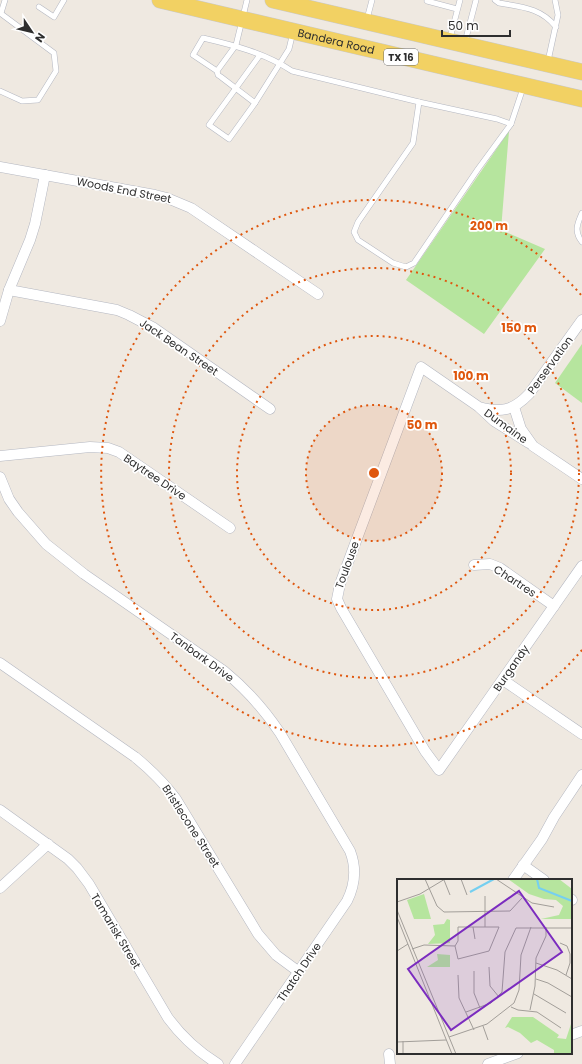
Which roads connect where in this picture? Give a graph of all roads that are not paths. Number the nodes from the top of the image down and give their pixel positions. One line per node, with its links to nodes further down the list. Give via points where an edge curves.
1 (5, 0): 14 (lane)
2 (64, 0): 12 (lane, via 54,17)
3 (160, 0): 15 (main road, Bandera Road / TX 16)
4 (246, 0): 15 (lane)
5 (273, 0): 16 (main road, TX 16, via 321,8)
6 (372, 0): 16 (lane)
7 (428, 0): 13 (lane)
8 (460, 0): 13 (lane)
9 (476, 0): 19 (lane)
10 (495, 0): 17 (lane, via 539,12 549,18)
11 (555, 0): 17 (lane, via 558,14)
12 (39, 7)
13 (458, 9): 19 (lane)
14 (1, 13): 28 (lane, via 54,53 56,71 38,100 22,101)
15 (242, 19): 18 (main road, Bandera Road / TX 16); 20 (lane)
16 (366, 22): 19 (main road, TX 16)
17 (556, 27): 23 (lane)
18 (293, 31): 22 (lane, via 289,49); 26 (main road, Bandera Road / TX 16)
19 (456, 43): 23 (main road, TX 16)
20 (236, 45): 21 (lane); 24 (lane); 24 (lane, via 203,38 193,55)
21 (260, 55): 22 (lane); 27 (lane)
22 (280, 63): 30 (lane); 31 (lane, via 292,71)
23 (548, 64): 25 (main road, TX 16)
24 (217, 71): 27 (lane)
25 (582, 72)
26 (524, 85): 29 (main road, Bandera Road / TX 16); 32 (lane)
27 (236, 88): 30 (lane); 30 (lane, via 209,125 229,139)
28 (0, 91)
29 (582, 99)
30 (255, 102)
31 (419, 102): 32 (lane); 32 (lane, via 413,143 358,222 354,232 358,240 393,263 406,267 414,263)
32 (511, 124)
33 (0, 167): 34 (street, Woods End Street)
34 (44, 175): 37 (street, via 35,224); 38 (street, Woods End Street, via 180,202)
35 (582, 213): 36 (lane, via 576,226)
36 (582, 242)
37 (9, 290): 40 (street); 44 (street, Jack Bean Street, via 117,310 129,315 154,328)
38 (318, 294)
39 (582, 320): 43 (street, Perservation, via 533,390)
40 (0, 321)
41 (421, 367): 42 (street, Dumaine); 56 (street, Toulouse, via 340,584 337,599 425,751)
42 (479, 407): 43 (street, Dumaine, via 498,410); 45 (street, Dumaine, via 494,421)
43 (514, 407): 45 (street, Dumaine, via 520,429)
44 (270, 409)
45 (533, 446): 48 (street, Dumaine)
46 (0, 456): 49 (street, Baytree Drive, via 90,447 108,448 119,452)
47 (0, 477): 61 (street, Tanbark Drive, via 9,499 46,544 84,574 224,671 256,700 280,733 350,851)
48 (582, 479)
49 (230, 528)
50 (474, 565): 52 (street, Chartres, via 490,564 500,568)
51 (582, 566): 52 (street, Burgandy)
52 (554, 606): 54 (street, Burgandy)
53 (0, 663): 65 (street, Bristlecone Street, via 136,757 164,783 258,934 276,955)
54 (503, 680): 55 (street); 56 (street, Burgandy)
55 (582, 734)
56 (439, 770)
57 (582, 776): 60 (street)
58 (0, 810): 59 (street, Tamarisk Street)
59 (48, 844): 64 (street); 69 (street, Tamarisk Street, via 77,868 89,884 176,1029 196,1049)
60 (523, 865): 62 (street); 63 (street)
61 (355, 876): 65 (street, Thatch Drive, via 352,892 347,901)
62 (514, 879)
63 (543, 879)
64 (0, 888)
65 (299, 972): 70 (street, Thatch Drive)
66 (582, 1031): 67 (street)
67 (572, 1035)
68 (515, 1054): 71 (street)
69 (218, 1064)
70 (235, 1064)
71 (488, 1064)

